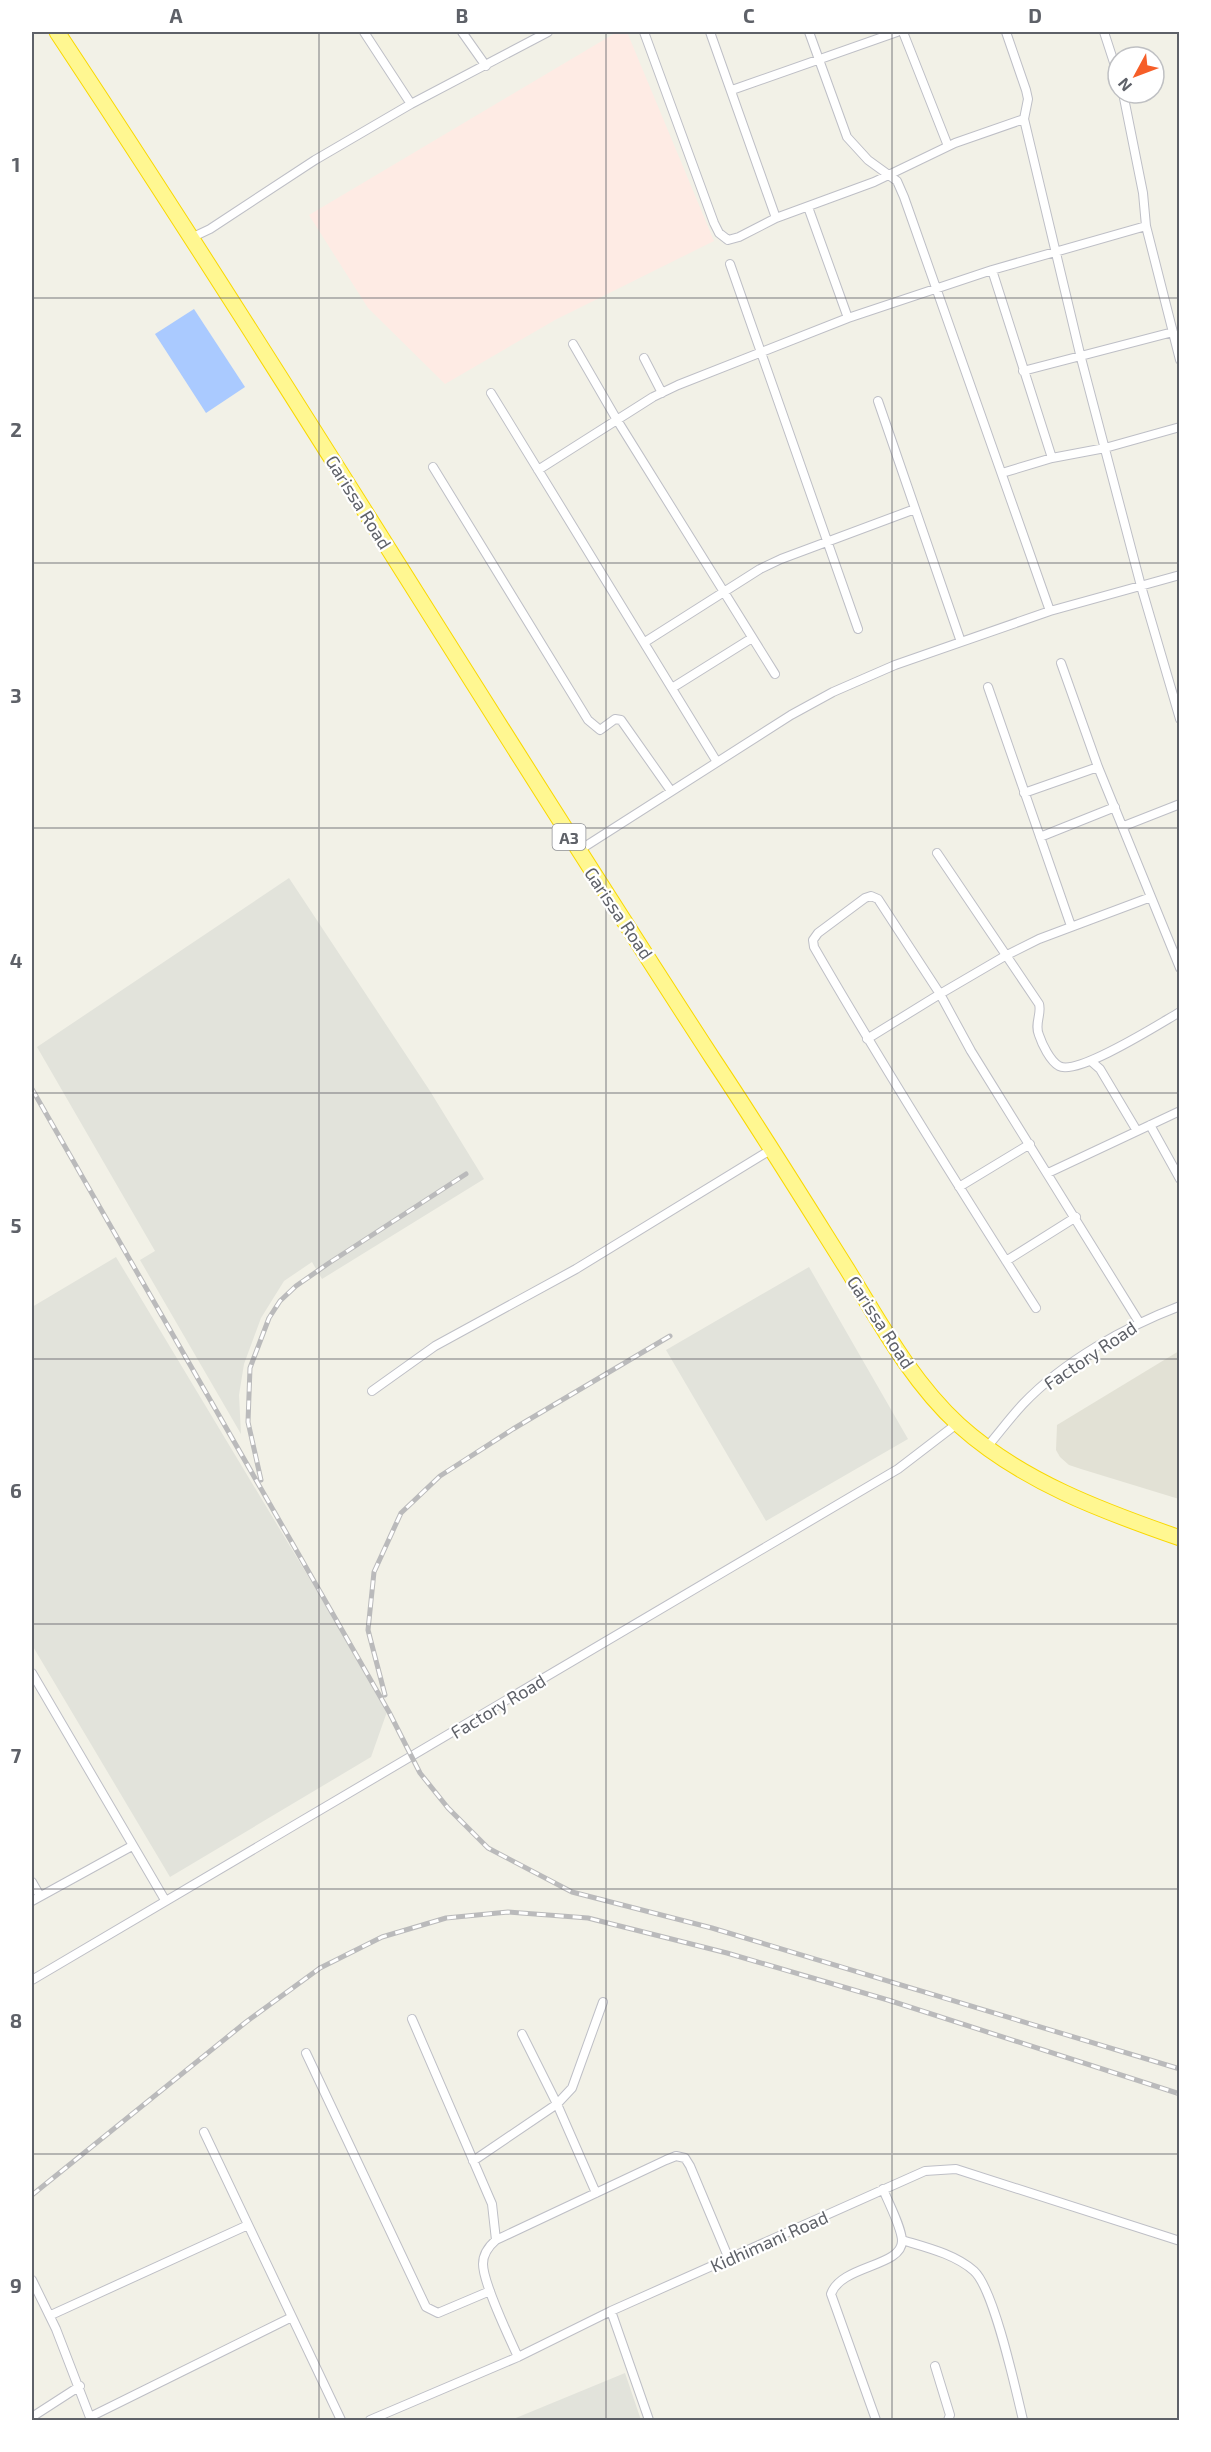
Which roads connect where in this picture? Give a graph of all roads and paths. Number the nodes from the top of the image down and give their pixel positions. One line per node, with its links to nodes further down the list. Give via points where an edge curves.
1 (57, 32): 22 (highway, Garissa Road / A3)
2 (364, 32): 14 (street)
3 (462, 32): 12 (street)
4 (548, 32): 12 (street)
5 (644, 32): 20 (street, via 719,233 728,240)
6 (710, 32): 13 (street)
7 (810, 32): 11 (street)
8 (897, 32): 11 (street)
9 (903, 32): 17 (street)
10 (1006, 32): 16 (street, via 1028,99)
11 (819, 60): 13 (street); 18 (street, via 847,137 868,160)
12 (486, 66): 14 (street)
13 (732, 90): 20 (street)
14 (411, 104): 22 (street)
15 (1126, 105): 21 (street)
16 (1024, 119): 17 (street); 23 (street)
17 (948, 146): 18 (street)
18 (890, 174): 19 (street); 26 (street, via 904,197)
19 (808, 207): 20 (street); 27 (street)
20 (776, 218)
21 (1146, 226): 23 (street); 28 (street)
22 (191, 238): 70 (highway, Garissa Road / A3)
23 (1054, 251): 25 (street); 32 (street)
24 (730, 264): 30 (street)
25 (992, 270): 26 (street); 34 (street)
26 (936, 288): 27 (street); 44 (street)
27 (849, 318): 30 (street)
28 (1173, 332): 32 (street); 33 (street)
29 (573, 344): 38 (street)
30 (762, 352): 36 (street); 46 (street)
31 (644, 358): 36 (street)
32 (1081, 358): 34 (street); 40 (street)
33 (1179, 360)
34 (1023, 371): 41 (street)
35 (491, 393): 43 (street)
36 (662, 393): 38 (street)
37 (878, 401): 45 (street)
38 (617, 420): 43 (street); 49 (street)
39 (1179, 427): 40 (street)
40 (1105, 448): 41 (street); 48 (street)
41 (1052, 459): 44 (street)
42 (433, 467): 64 (street, via 588,720 600,730 615,719 621,720)
43 (537, 470): 53 (street)
44 (1002, 473): 50 (street)
45 (915, 509): 46 (street); 54 (street)
46 (828, 543): 49 (street, via 781,559); 51 (street)
47 (1179, 575): 48 (street)
48 (1141, 586): 50 (street); 59 (street)
49 (723, 593): 52 (street); 53 (street)
50 (1050, 611): 54 (street)
51 (858, 629)
52 (752, 638): 56 (street); 60 (street)
53 (645, 642): 60 (street)
54 (961, 642): 62 (street, via 833,692)
55 (1061, 663): 63 (street)
56 (775, 674)
57 (1179, 684): 59 (street)
58 (988, 687): 65 (street)
59 (1169, 687): 61 (street)
60 (672, 688): 62 (street)
61 (1179, 719)
62 (717, 762): 64 (street)
63 (1098, 767): 65 (street); 67 (street)
64 (671, 791): 70 (street)
65 (1024, 793): 69 (street)
66 (1179, 804): 68 (street)
67 (1115, 807): 68 (street); 69 (street)
68 (1124, 826): 72 (street)
69 (1040, 837): 73 (street)
70 (578, 850): 84 (highway, Garissa Road / A3)
71 (937, 853): 74 (street)
72 (1151, 897): 73 (street); 75 (street)
73 (1071, 926): 74 (street)
74 (1005, 956): 76 (street); 79 (street, via 1039,1004 1036,1029 1054,1061 1065,1068)
75 (1179, 968)
76 (940, 994): 78 (street); 78 (street, via 878,899 865,898 813,940); 83 (street)
77 (1179, 1012): 79 (street)
78 (867, 1039): 87 (street)
79 (1092, 1062): 82 (street)
80 (1179, 1110): 81 (street)
81 (1150, 1125): 82 (street); 86 (street)
82 (1137, 1131): 85 (street)
83 (1030, 1144): 85 (street); 87 (street)
84 (772, 1149): 93 (street, via 576,1269 435,1346); 94 (highway, Garissa Road / A3, via 896,1347)
85 (1048, 1173): 88 (street)
86 (1179, 1179)
87 (959, 1187): 89 (street)
88 (1076, 1217): 89 (street); 92 (street)
89 (1006, 1262): 91 (street)
90 (1179, 1306): 92 (street, Factory Road)
91 (1036, 1308)
92 (1140, 1322): 95 (street, Factory Road, via 1048,1381)
93 (372, 1391)
94 (958, 1424): 95 (highway, Garissa Road / A3); 101 (street, Factory Road, via 898,1469)
95 (987, 1447): 96 (highway, Garissa Road / A3, via 1056,1490)
96 (1179, 1538)
97 (32, 1673): 98 (street)
98 (132, 1846): 100 (street); 101 (street)
99 (32, 1882): 100 (street)
100 (36, 1898)
101 (165, 1900): 102 (street, Factory Road)
102 (32, 1980)
103 (603, 2002): 107 (street, via 572,2088)
104 (412, 2019): 109 (street)
105 (522, 2034): 107 (street)
106 (306, 2053): 118 (street, via 426,2307 438,2313)
107 (557, 2104): 109 (street); 111 (street)
108 (204, 2132): 112 (street)
109 (473, 2161): 113 (street, via 492,2204)
110 (883, 2189): 114 (street); 115 (street, Kidhimani Road, via 925,2170 956,2169); 116 (street, Kidhimani Road)
111 (596, 2193): 113 (street); 116 (street, via 676,2156 685,2158)
112 (248, 2225): 120 (street); 121 (street)
113 (496, 2240): 118 (street, via 482,2262)
114 (902, 2240): 130 (street, via 901,2248 892,2257 849,2274 831,2294); 132 (street, via 960,2262 979,2276 992,2306)
115 (1179, 2241)
116 (729, 2259): 119 (street, Kidhimani Road)
117 (32, 2280): 120 (street)
118 (490, 2291): 122 (street)
119 (611, 2311): 122 (street, Kidhimani Road); 129 (street)
120 (51, 2315): 124 (street)
121 (292, 2317): 126 (street); 127 (street)
122 (518, 2357): 128 (street, Kidhimani Road)
123 (935, 2366): 131 (street, via 950,2415)
124 (80, 2386): 125 (street); 126 (street)
125 (32, 2417)
126 (91, 2419)
127 (341, 2421)
128 (370, 2421)
129 (649, 2421)
130 (876, 2421)
131 (948, 2421)
132 (1023, 2421)

